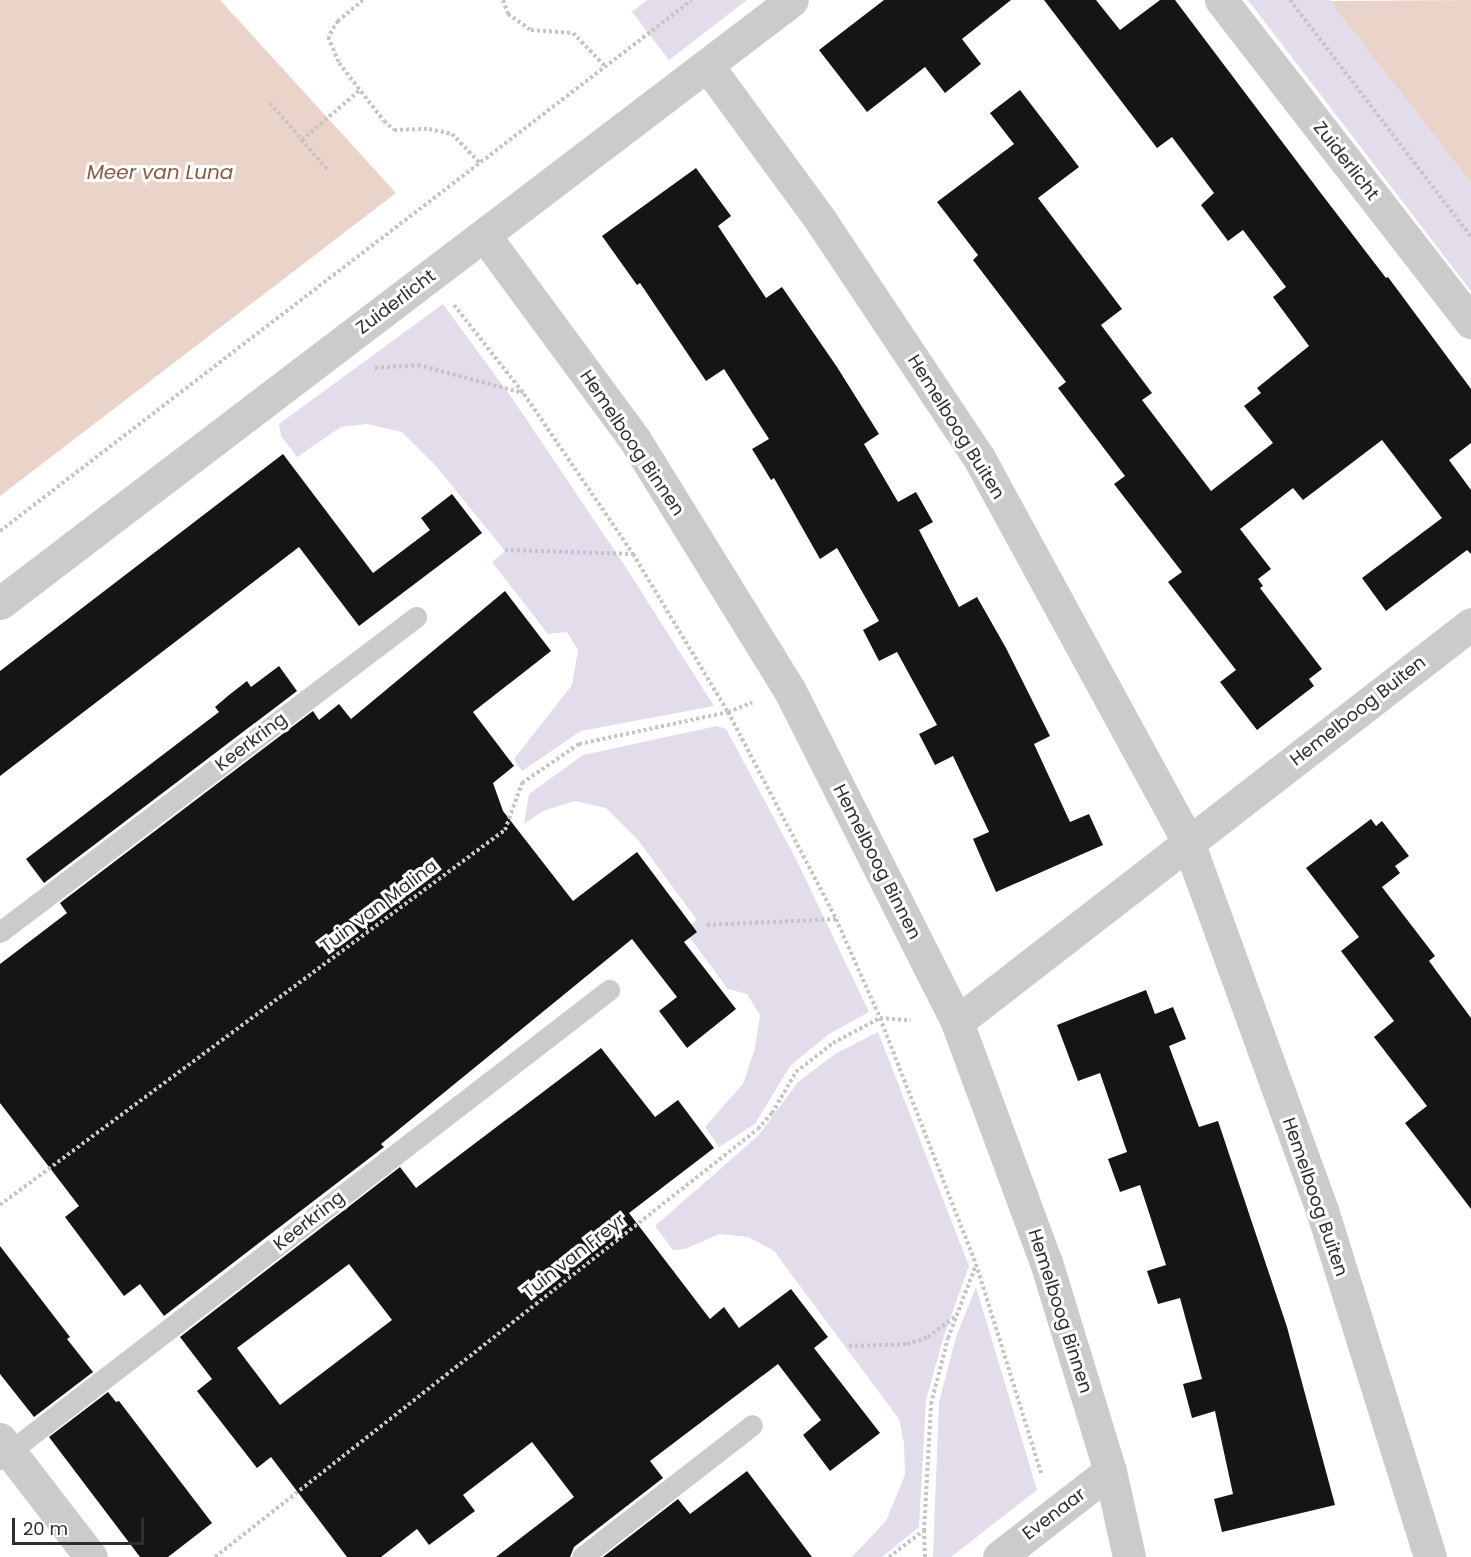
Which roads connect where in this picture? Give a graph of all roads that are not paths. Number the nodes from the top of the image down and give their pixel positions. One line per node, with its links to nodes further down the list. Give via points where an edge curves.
1 (792, 0): 3 (street, Zuiderlicht)
2 (1221, 0): 5 (street, Zuiderlicht)
3 (707, 65): 4 (street, Zuiderlicht); 9 (street, Hemelboog Buiten, via 821,221 979,458)
4 (484, 235): 6 (street, Zuiderlicht); 12 (street, Hemelboog Binnen, via 635,440 789,689)
5 (1471, 322)
6 (0, 603)
7 (416, 617): 10 (lane, Keerkring)
8 (1471, 624): 9 (street, Hemelboog Buiten)
9 (1188, 842): 12 (street, Hemelboog Buiten); 20 (street, Hemelboog Buiten, via 1322,1210)
10 (0, 932)
11 (609, 990): 14 (lane, Keerkring)
12 (957, 1022): 15 (street, Hemelboog Binnen, via 1046,1262)
13 (752, 1425): 17 (lane)
14 (3, 1450): 16 (street, Keerkring)
15 (1110, 1472): 18 (street, Evenaar); 19 (street, Hemelboog Binnen)
16 (91, 1557)
17 (582, 1557)
18 (999, 1557)
19 (1129, 1557)
20 (1430, 1557)

